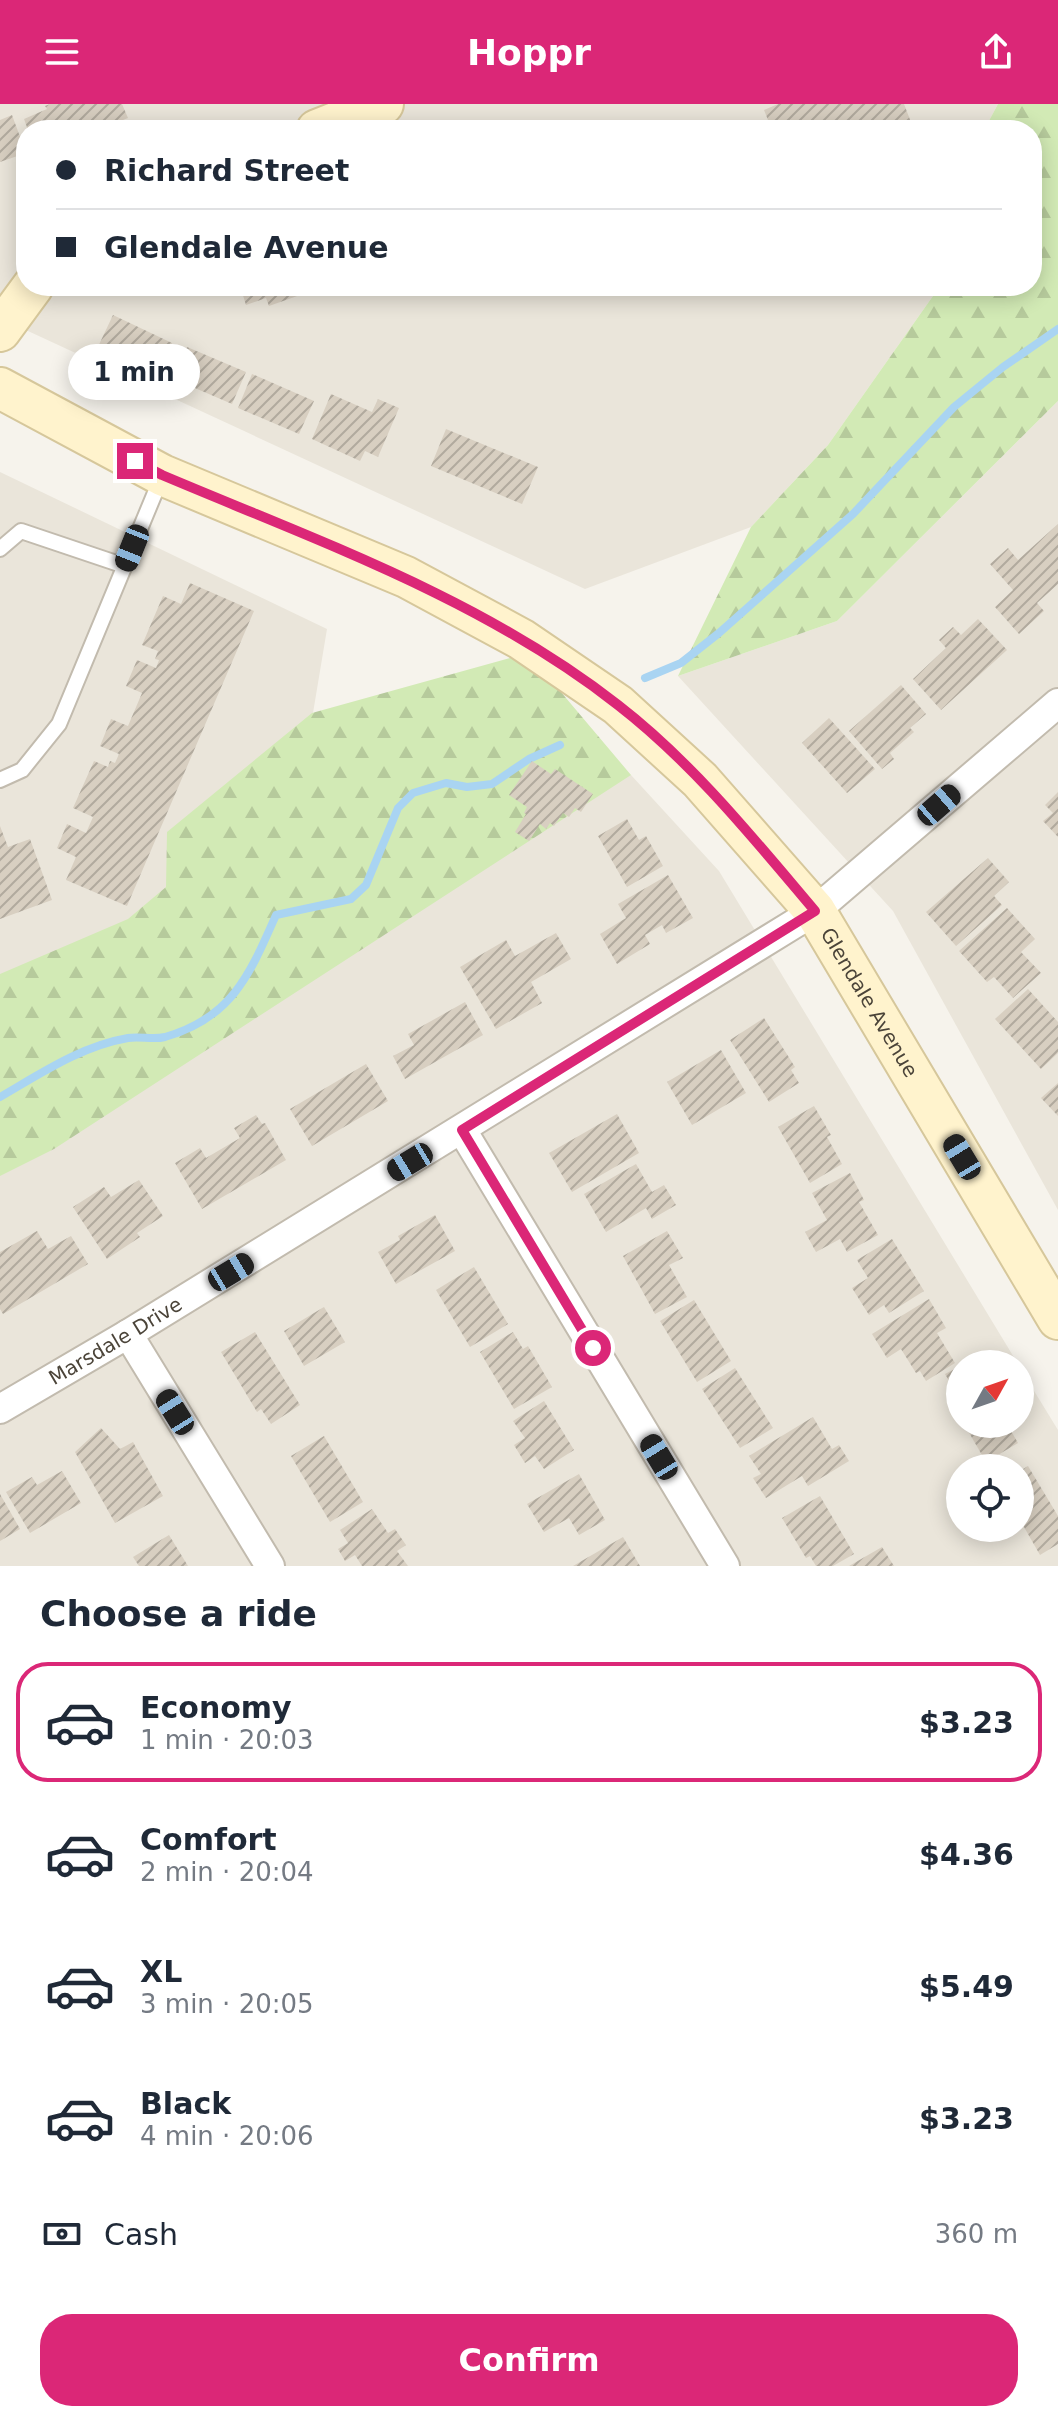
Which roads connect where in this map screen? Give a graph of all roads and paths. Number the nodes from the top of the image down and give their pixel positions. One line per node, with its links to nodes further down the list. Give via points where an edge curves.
1 (383, 104): 2 (main road)
2 (342, 120)
3 (26, 296): 4 (main road)
4 (0, 331)
5 (0, 388): 6 (main road, Glendale Avenue)
6 (162, 475): 8 (lane); 11 (main road, Glendale Avenue, via 406,577 521,639 618,705 689,769)
7 (0, 549): 8 (lane, via 21,531)
8 (125, 566): 10 (lane, via 59,724 22,770)
9 (1058, 703): 11 (street, Marsdale Drive)
10 (0, 780)
11 (815, 911): 12 (street, Marsdale Drive); 13 (main road, Glendale Avenue)
12 (462, 1130): 14 (street, Marsdale Drive); 17 (street)
13 (1058, 1319)
14 (128, 1334): 15 (street, Marsdale Drive); 16 (street)
15 (0, 1409)
16 (270, 1566)
17 (725, 1566)

